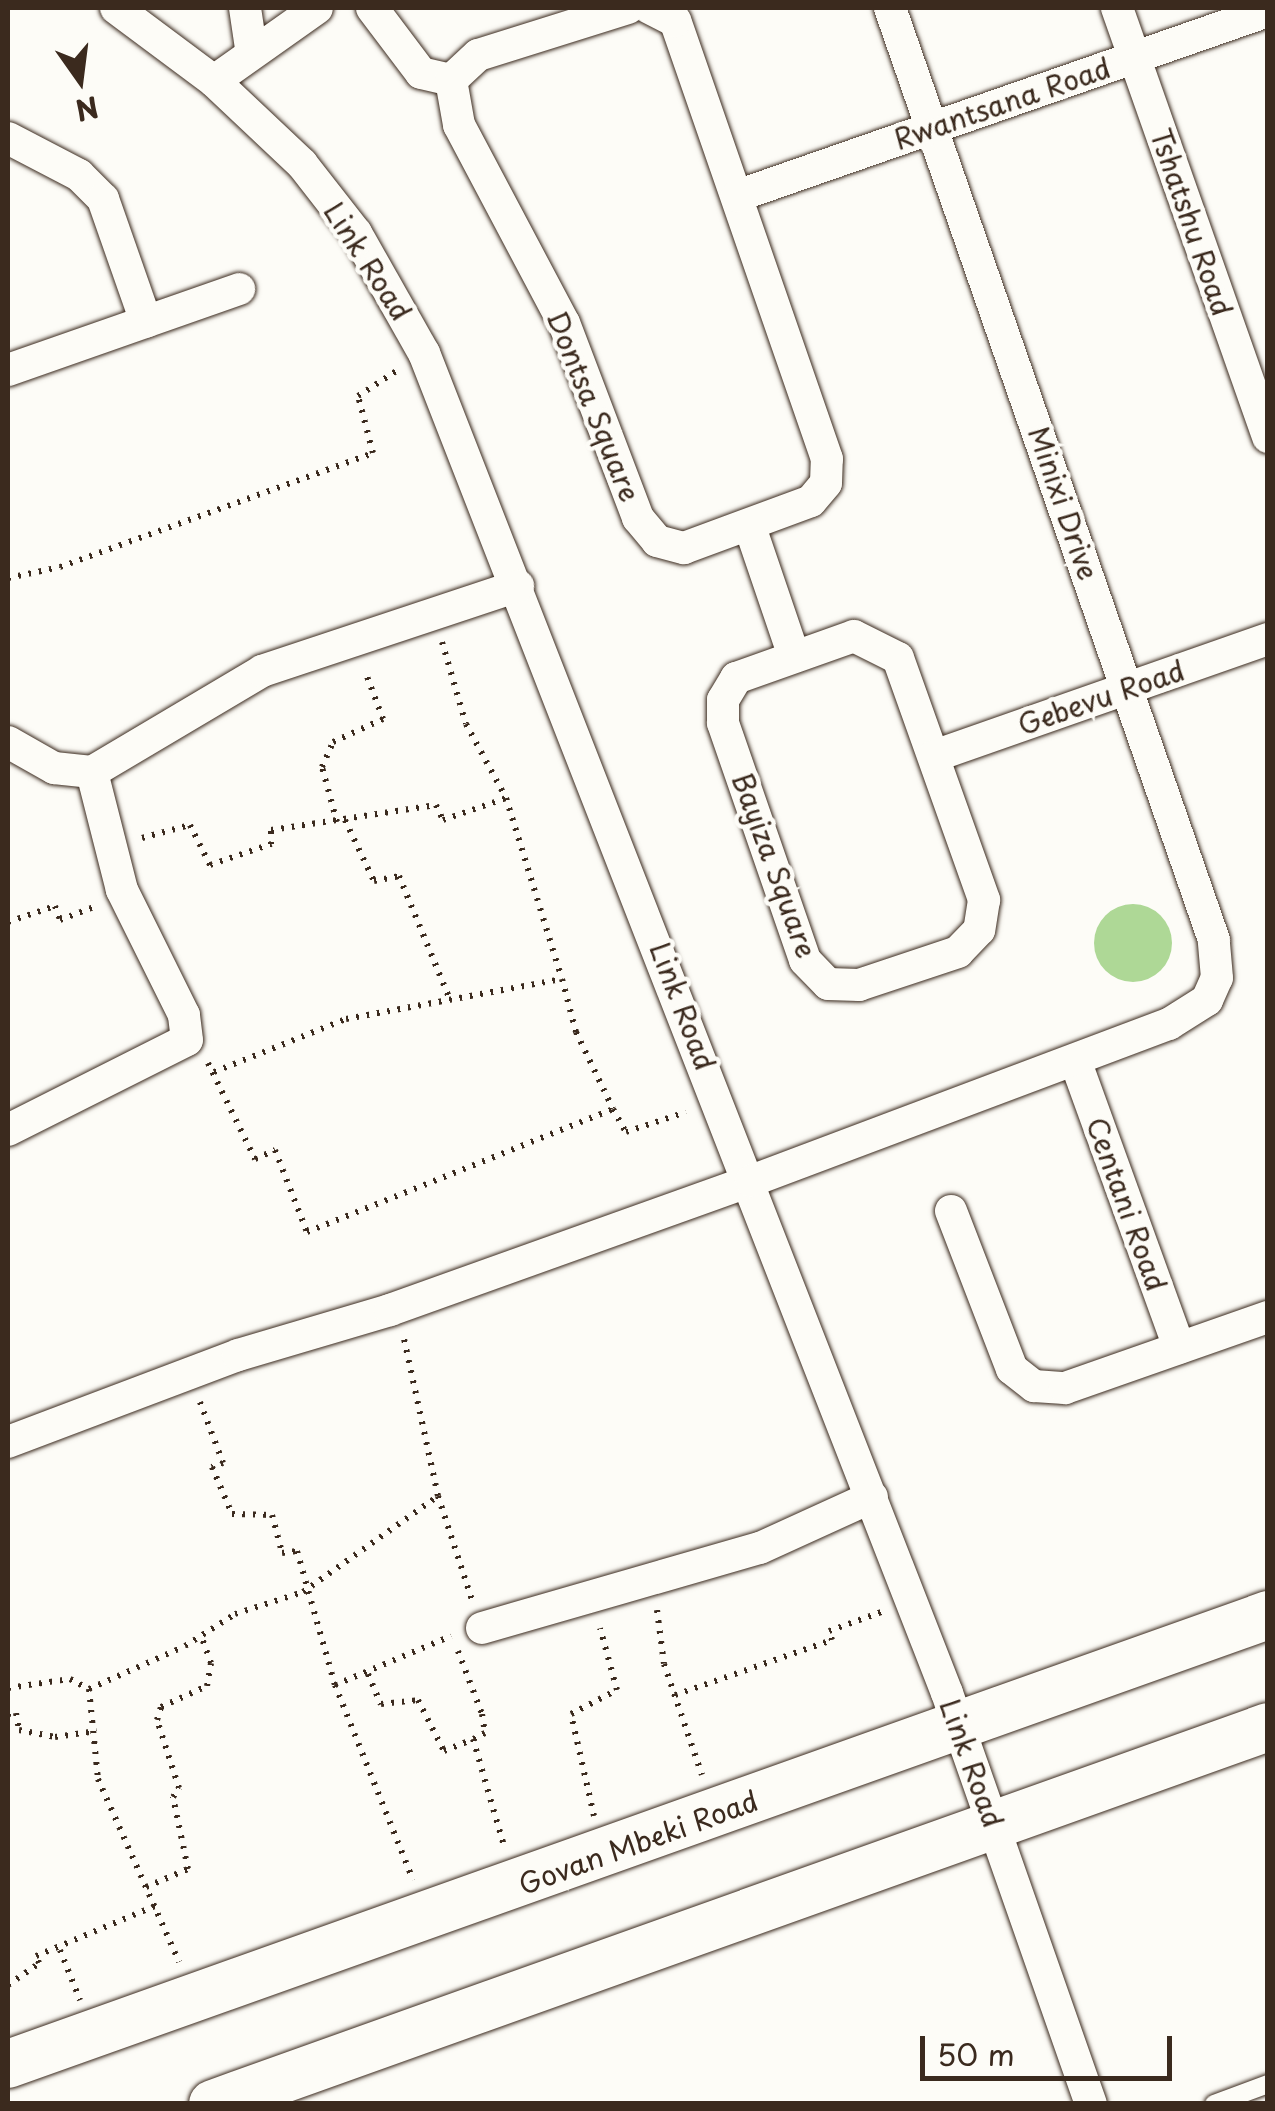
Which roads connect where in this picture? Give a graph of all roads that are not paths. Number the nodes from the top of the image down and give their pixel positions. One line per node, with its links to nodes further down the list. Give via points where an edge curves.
1 (116, 8): 12 (street, Link Road)
2 (245, 8): 10 (street)
3 (317, 8): 10 (street)
4 (372, 8): 13 (street, via 421,72)
5 (628, 8): 13 (street, via 478,55)
6 (649, 8): 16 (street, Dontsa Square, via 675,21)
7 (890, 8): 14 (street, Minixi Drive)
8 (1117, 8): 11 (street, Tshatshu Road)
9 (1268, 12): 11 (street, Rwantsana Road)
10 (251, 48): 12 (street)
11 (1134, 58): 14 (street, Rwantsana Road); 20 (street, Tshatshu Road)
12 (214, 80): 22 (street, Link Road, via 302,164 356,233 424,353)
13 (451, 80): 21 (street, Dontsa Square, via 459,124 564,323 638,518 657,541 684,548)
14 (932, 128): 16 (street, Rwantsana Road); 25 (street, Minixi Drive)
15 (8, 138): 18 (street, via 79,175 103,200)
16 (737, 196): 21 (street, Dontsa Square, via 826,459 826,483 810,501)
17 (239, 290): 18 (street)
18 (146, 322): 19 (street)
19 (8, 370)
20 (1268, 437)
21 (750, 527): 24 (street)
22 (518, 586): 28 (street, via 352,637 250,678); 31 (street, Link Road)
23 (1268, 639): 25 (street, Gebevu Road)
24 (794, 656): 27 (street, Bayiza Square, via 854,636 878,642 898,658); 27 (street, Bayiza Square, via 736,678 722,700 722,723 805,960 828,984 859,985 958,952 979,930 984,900)
25 (1129, 688): 27 (street, Gebevu Road); 29 (street, Minixi Drive, via 1216,950 1207,1000 1169,1024)
26 (8, 742): 28 (street, via 54,768)
27 (934, 756)
28 (92, 772): 30 (street, via 122,890 188,1029 180,1048)
29 (1075, 1060): 31 (street); 34 (street, Centani Road)
30 (8, 1130)
31 (751, 1181): 35 (street, via 390,1310 190,1372); 36 (street, Link Road)
32 (951, 1212): 34 (street, via 1012,1370 1034,1386 1065,1388)
33 (1268, 1317): 34 (street)
34 (1180, 1348)
35 (8, 1442)
36 (872, 1498): 38 (street, via 760,1548); 39 (street, Link Road)
37 (1268, 1615): 39 (main road, Govan Mbeki Road)
38 (467, 1632)
39 (960, 1727): 41 (street, Link Road); 42 (main road, Govan Mbeki Road)
40 (1268, 1727): 41 (main road)
41 (994, 1823): 44 (main road); 45 (street, Link Road)
42 (8, 2064)
43 (1268, 2084): 46 (lane)
44 (213, 2104)
45 (1091, 2104)
46 (1214, 2104)

